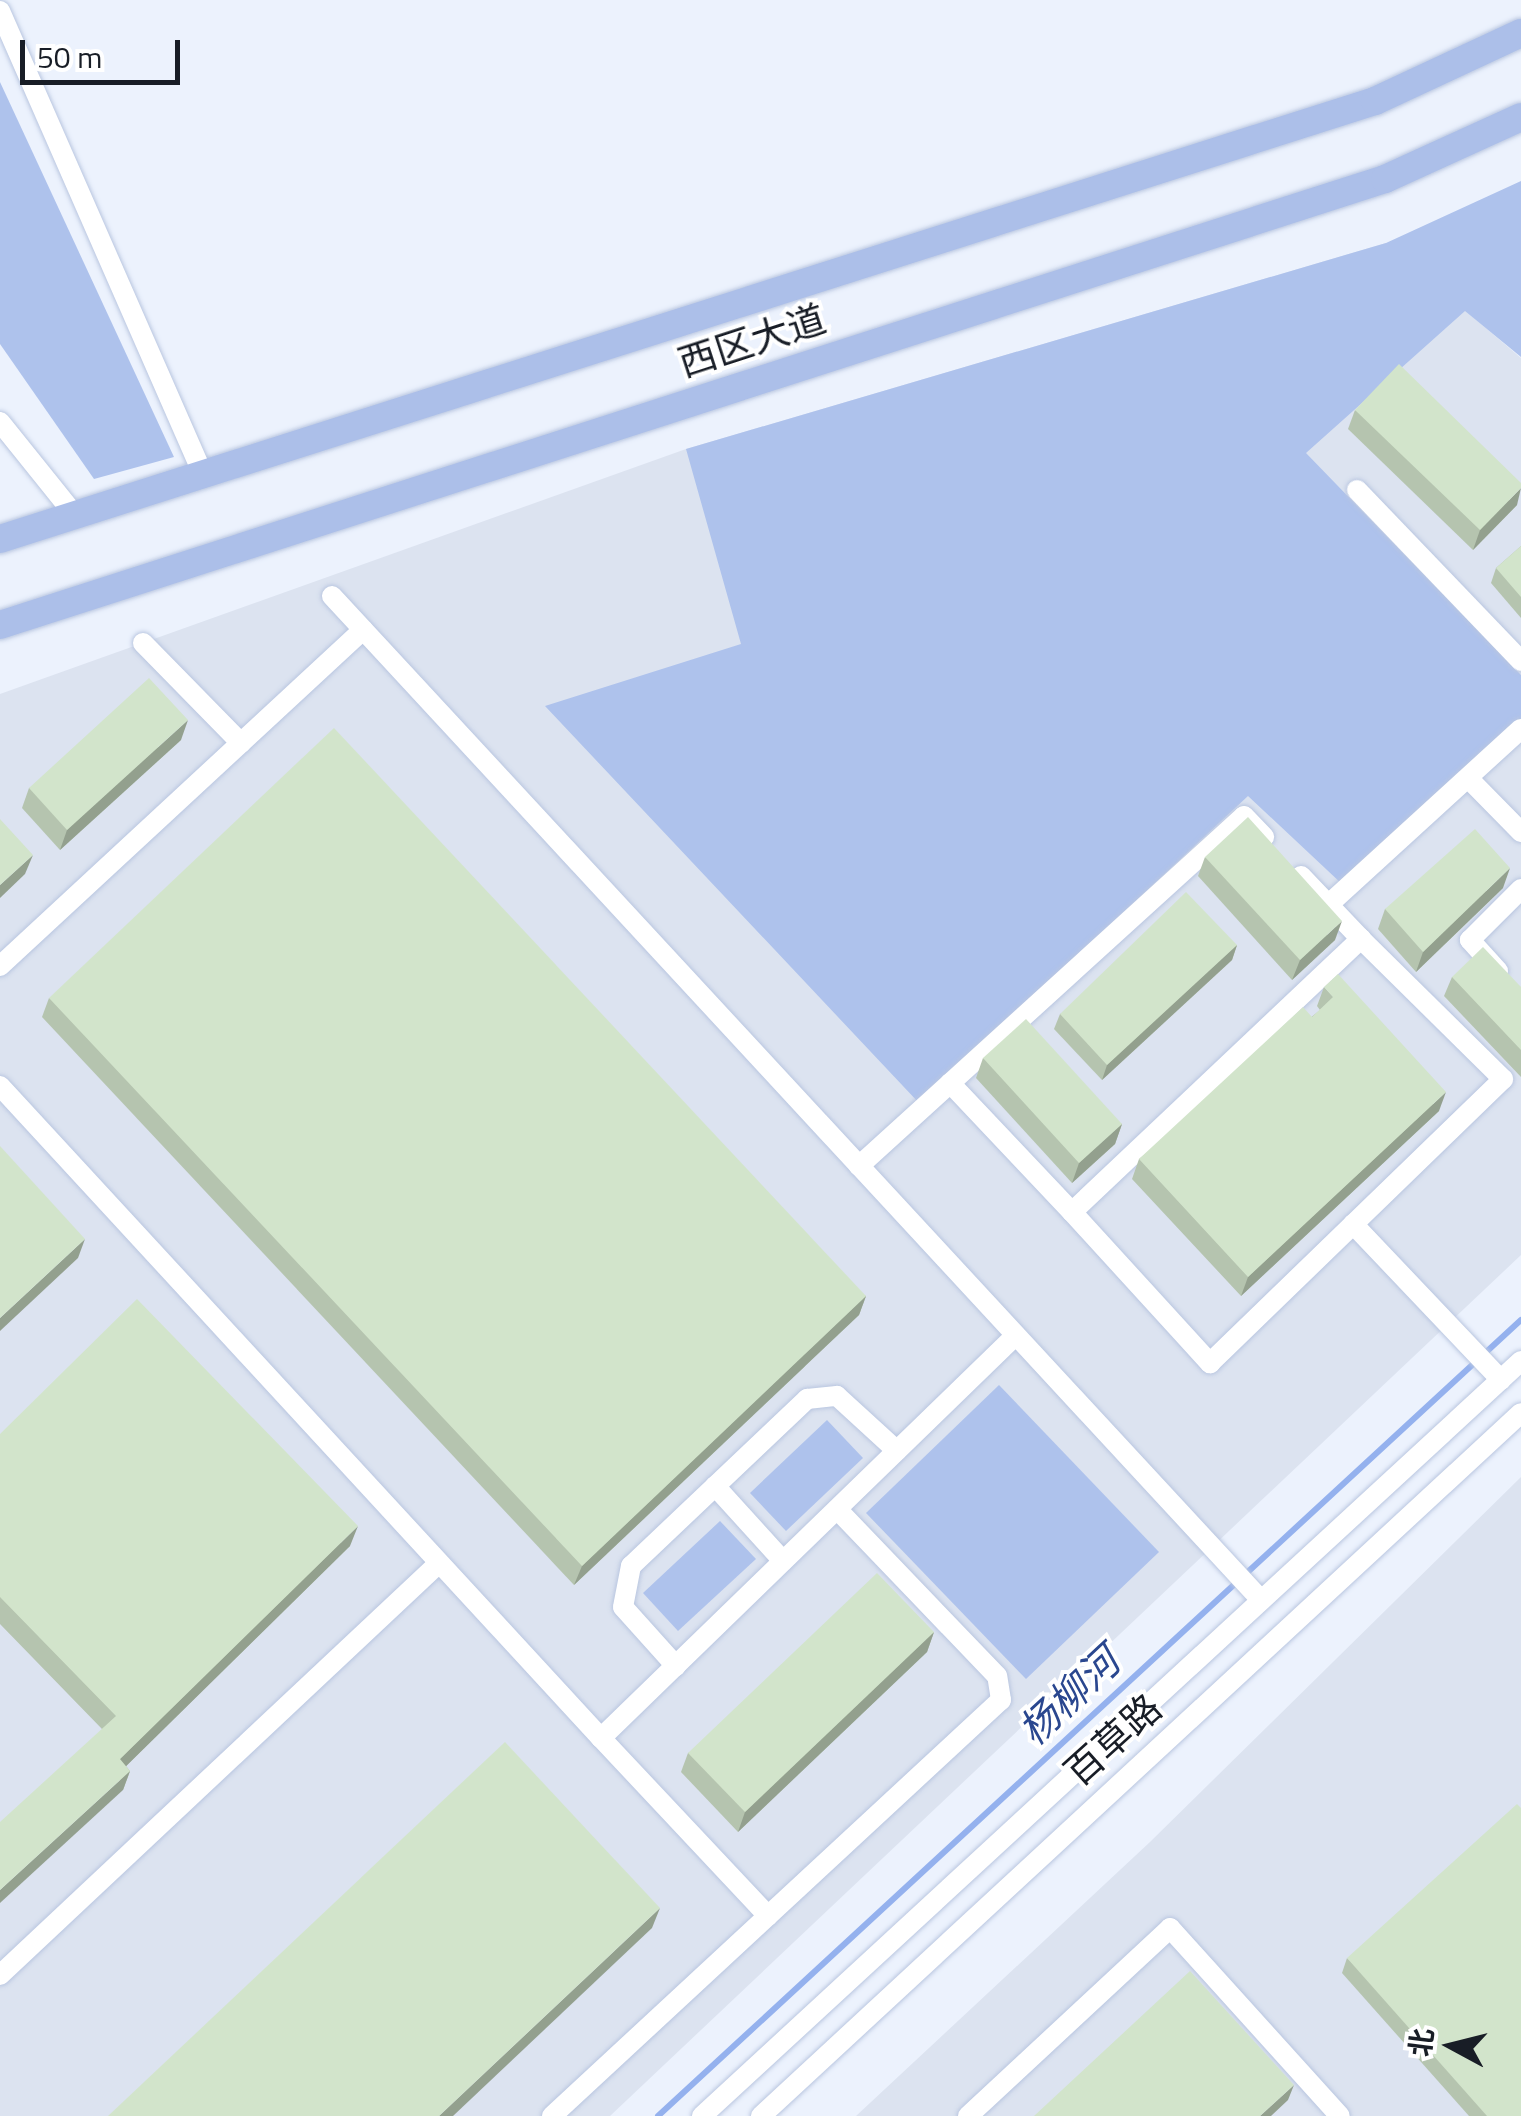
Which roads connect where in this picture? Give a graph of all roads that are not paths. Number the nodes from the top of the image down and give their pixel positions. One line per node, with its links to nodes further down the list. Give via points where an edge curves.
1 (0, 12): 5 (street)
2 (1521, 32): 5 (main road, 西区大道, via 1374,101)
3 (1521, 117): 10 (main road, 西区大道, via 1385,179)
4 (0, 422): 7 (street)
5 (202, 472): 7 (main road, 西区大道)
6 (1358, 490): 13 (street)
7 (74, 514): 8 (main road, 西区大道)
8 (0, 539)
9 (332, 596): 11 (street)
10 (0, 624)
11 (363, 630): 15 (street); 25 (street)
12 (143, 643): 15 (street)
13 (1521, 661)
14 (1521, 729): 16 (street)
15 (242, 743): 21 (street)
16 (1468, 778): 17 (street); 19 (street)
17 (1521, 832)
18 (1521, 889): 22 (street, via 1470,940)
19 (1328, 905): 20 (street); 23 (street, via 1244,816)
20 (1361, 939): 26 (street); 27 (street, via 1503,1078)
21 (0, 966)
22 (1520, 995)
23 (950, 1083): 25 (street); 26 (street)
24 (0, 1086): 36 (street)
25 (860, 1166): 28 (street)
26 (1072, 1212): 27 (street, via 1210,1363)
27 (1353, 1224): 30 (street)
28 (1016, 1335): 32 (street); 37 (street)
29 (1521, 1361): 30 (street, 百草路)
30 (1487, 1365): 37 (street, 百草路)
31 (1521, 1413): 44 (street, 百草路)
32 (896, 1451): 33 (street, via 837,1396 807,1398); 34 (street)
33 (715, 1486): 35 (street); 38 (street, via 631,1566 623,1607)
34 (837, 1509): 35 (street); 40 (street, via 997,1676 1001,1700)
35 (783, 1561): 38 (street)
36 (439, 1563): 39 (street); 41 (street)
37 (1249, 1586): 43 (street, 百草路)
38 (676, 1666): 39 (street)
39 (600, 1738): 40 (street)
40 (768, 1916): 42 (street)
41 (0, 1975)
42 (552, 2116)
43 (702, 2116)
44 (760, 2116)
45 (968, 2116): 46 (street, via 1170,1928)
46 (1340, 2116)

